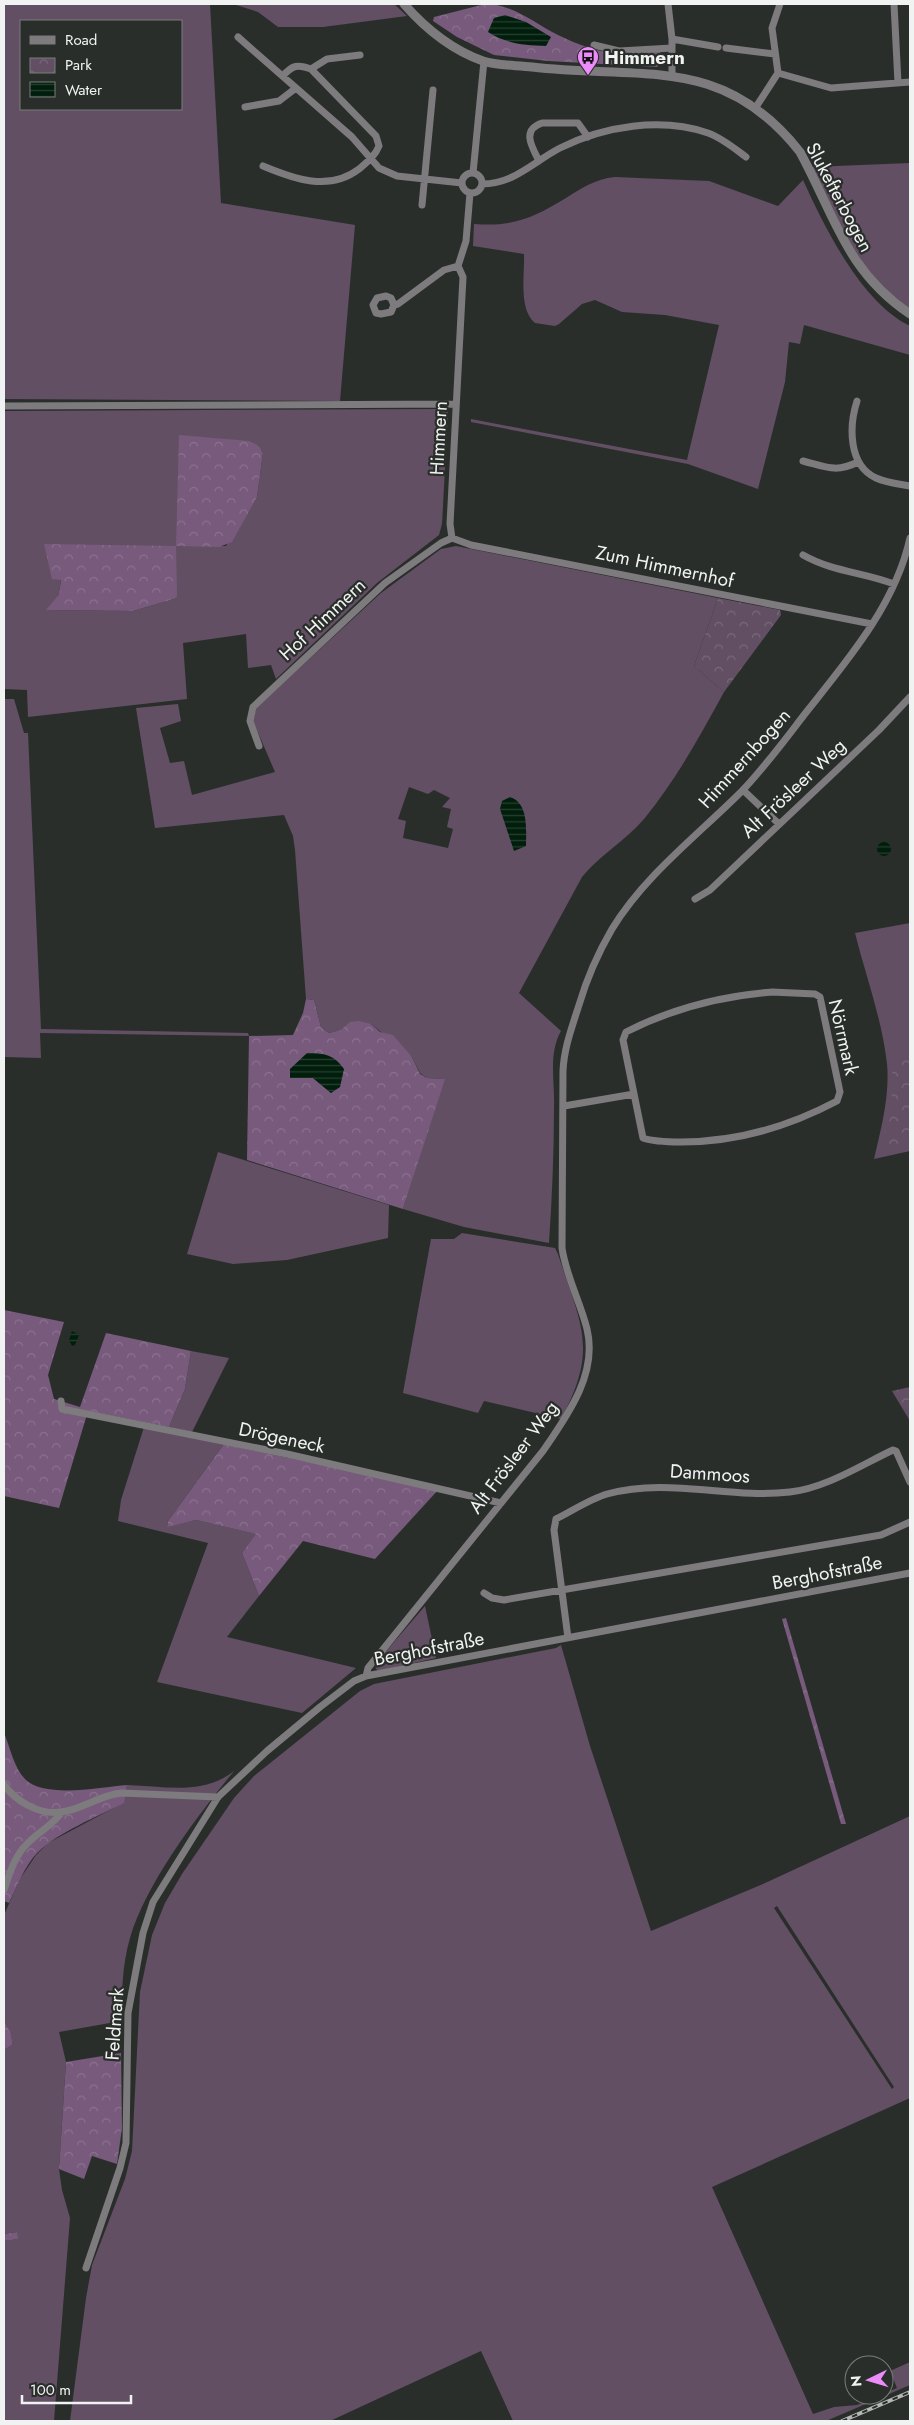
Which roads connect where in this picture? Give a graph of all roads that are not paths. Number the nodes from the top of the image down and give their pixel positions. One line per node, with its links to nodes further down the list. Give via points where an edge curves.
1 (404, 4): 13 (street, Slukefterbogen, via 437,37)
2 (668, 4): 6 (street)
3 (780, 4): 11 (street, via 772,28)
4 (894, 4): 19 (street)
5 (238, 37): 16 (street)
6 (672, 39): 8 (street); 9 (street)
7 (594, 45): 9 (street, via 619,51)
8 (718, 47)
9 (672, 48): 17 (street)
10 (726, 48): 11 (street)
11 (775, 54): 15 (street)
12 (360, 55): 14 (street, via 327,59)
13 (484, 61): 17 (street, Slukefterbogen, via 572,72); 29 (street)
14 (311, 69): 16 (street, via 294,66); 26 (street, via 376,136 379,146)
15 (778, 73): 19 (street, via 830,88); 23 (street)
16 (283, 76): 20 (street)
17 (672, 76): 23 (street, Slukefterbogen, via 700,81 732,93)
18 (910, 82): 19 (street)
19 (898, 83)
20 (296, 88): 22 (street, via 279,101); 26 (street, via 352,137)
21 (433, 90): 30 (street)
22 (245, 107)
23 (756, 107): 37 (street, Slukefterbogen, via 800,152 857,264 878,289)
24 (588, 137): 25 (street, via 654,125 692,129 721,139); 27 (street, via 559,148); 27 (street, via 578,123 536,125 529,140)
25 (746, 157)
26 (370, 160): 28 (street, via 344,178 322,183 288,176); 30 (street, via 389,174)
27 (539, 161): 32 (street, via 508,180)
28 (262, 166)
29 (473, 172): 31 (street, via 464,176); 32 (street, via 480,176)
30 (424, 179): 31 (street); 34 (street)
31 (462, 183): 33 (street)
32 (482, 184): 33 (street, via 479,190)
33 (470, 193): 35 (street, Himmern, via 466,241)
34 (422, 205)
35 (458, 266): 36 (street, via 444,270); 39 (street, Himmern, via 463,277)
36 (394, 305)
37 (910, 314)
38 (857, 401): 42 (street, via 852,422)
39 (455, 404): 40 (street); 44 (street, Himmern)
40 (4, 406)
41 (803, 461): 42 (street, via 835,470)
42 (858, 462): 43 (street, via 875,478)
43 (910, 486)
44 (452, 538): 48 (street, Zum Himmernhof, via 470,545); 50 (street, Hof Himmern, via 384,583 253,707 250,721)
45 (910, 538): 47 (street, Himmernbogen)
46 (803, 555): 47 (street, via 822,566)
47 (894, 584): 48 (street, Himmernbogen)
48 (872, 624): 51 (street, Himmernbogen)
49 (910, 697): 52 (street, Alt Frösleer Weg)
50 (259, 746)
51 (743, 790): 52 (street); 54 (street, Himmernbogen, via 651,878 613,927)
52 (779, 824): 53 (street, Alt Frösleer Weg, via 710,890)
53 (694, 899)
54 (584, 988): 56 (street, Alt Frösleer Weg, via 564,1054)
55 (634, 1094): 55 (street, Nörrmark, via 623,1040 623,1036 632,1029 668,1012 719,998 772,992 820,997 840,1092 837,1101 815,1113 769,1130 731,1139 701,1142 654,1140 641,1135); 56 (street)
56 (564, 1106): 59 (street, Alt Frösleer Weg, via 562,1248 587,1329 590,1345 588,1365 566,1416)
57 (61, 1401): 59 (street, Drögeneck, via 62,1408 287,1454)
58 (910, 1482): 62 (street, Dammoos, via 896,1451 892,1450 818,1485 790,1492 651,1486 606,1494 556,1519 554,1530)
59 (501, 1503): 65 (street, Alt Frösleer Weg, via 368,1668)
60 (910, 1522): 62 (street, via 881,1535)
61 (910, 1573): 64 (street, Berghofstraße)
62 (561, 1589): 63 (street, via 504,1600); 64 (street, Dammoos)
63 (484, 1593)
64 (568, 1638): 65 (street, Berghofstraße)
65 (366, 1676): 67 (street, Berghofstraße, via 354,1681 320,1707)
66 (4, 1785): 68 (street, via 26,1806 46,1812)
67 (218, 1797): 68 (street, via 107,1794); 70 (street, Feldmark, via 153,1902 143,1933 128,2013 126,2144)
68 (62, 1812): 69 (street, via 56,1821 26,1844)
69 (4, 1890)
70 (86, 2268)

